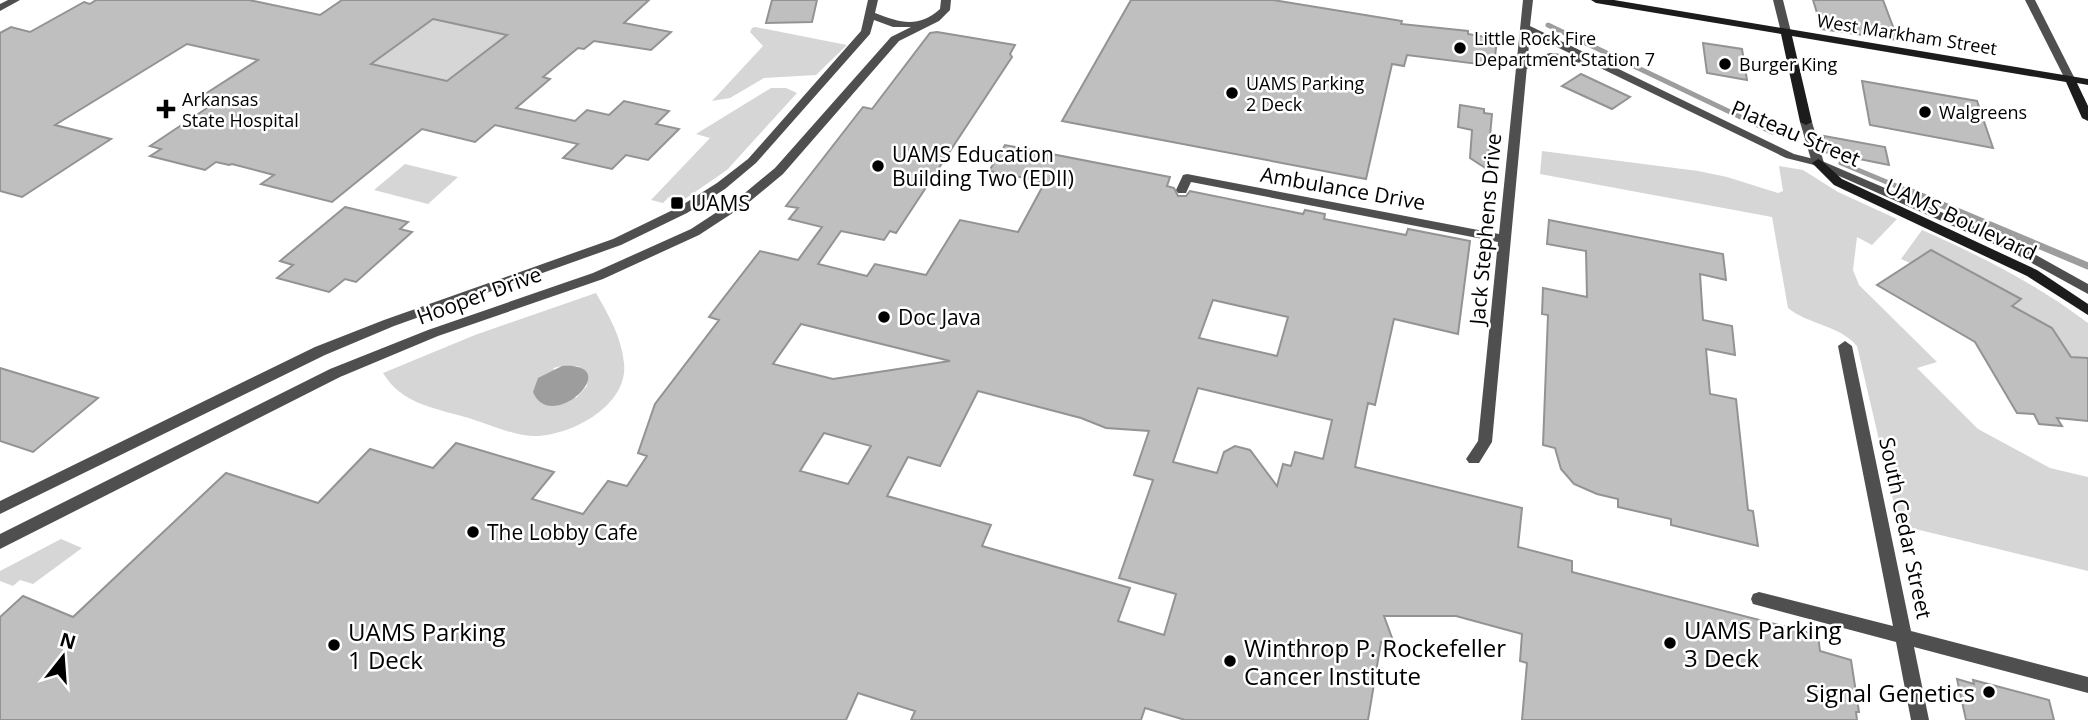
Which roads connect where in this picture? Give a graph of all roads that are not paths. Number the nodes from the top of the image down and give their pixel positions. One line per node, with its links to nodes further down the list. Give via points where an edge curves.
1 (15, 0): 8 (street)
2 (873, 0): 9 (street, Hooper Drive)
3 (946, 0): 10 (street, Hooper Drive, via 945,10)
4 (1528, 0): 11 (street, Jack Stephens Drive)
5 (1596, 0): 12 (main road, West Markham Street)
6 (1778, 0): 12 (street)
7 (2030, 0): 15 (street)
8 (0, 8)
9 (871, 15): 10 (street, via 893,24); 26 (street, Hooper Drive, via 866,32 752,161 683,210 617,242 320,351)
10 (922, 23): 27 (street, Hooper Drive, via 895,38 779,171 695,232 598,276 433,333 335,373)
11 (1526, 28): 13 (street, Plateau Street); 14 (street, Jack Stephens Drive)
12 (1786, 32): 15 (main road, West Markham Street); 18 (main road)
13 (1602, 65): 14 (street, via 1554,56); 19 (street, Plateau Street, via 1790,156)
14 (1521, 68): 21 (street, Jack Stephens Drive)
15 (2070, 79): 16 (main road, West Markham Street); 17 (main road)
16 (2088, 82)
17 (2088, 118)
18 (1806, 122): 19 (street)
19 (1818, 163): 22 (street, Plateau Street, via 2014,248); 23 (main road, UAMS Boulevard, via 1838,182 2021,267)
20 (1182, 190): 21 (street, Ambulance Drive, via 1187,178)
21 (1505, 239): 25 (street, Jack Stephens Drive, via 1485,442)
22 (2088, 290)
23 (2088, 310)
24 (1845, 346): 29 (street, South Cedar Street)
25 (1474, 459)
26 (0, 509)
27 (0, 542)
28 (1759, 599): 29 (street)
29 (1905, 637): 30 (street); 31 (street, South Cedar Street)
30 (2088, 685)
31 (1920, 720)

